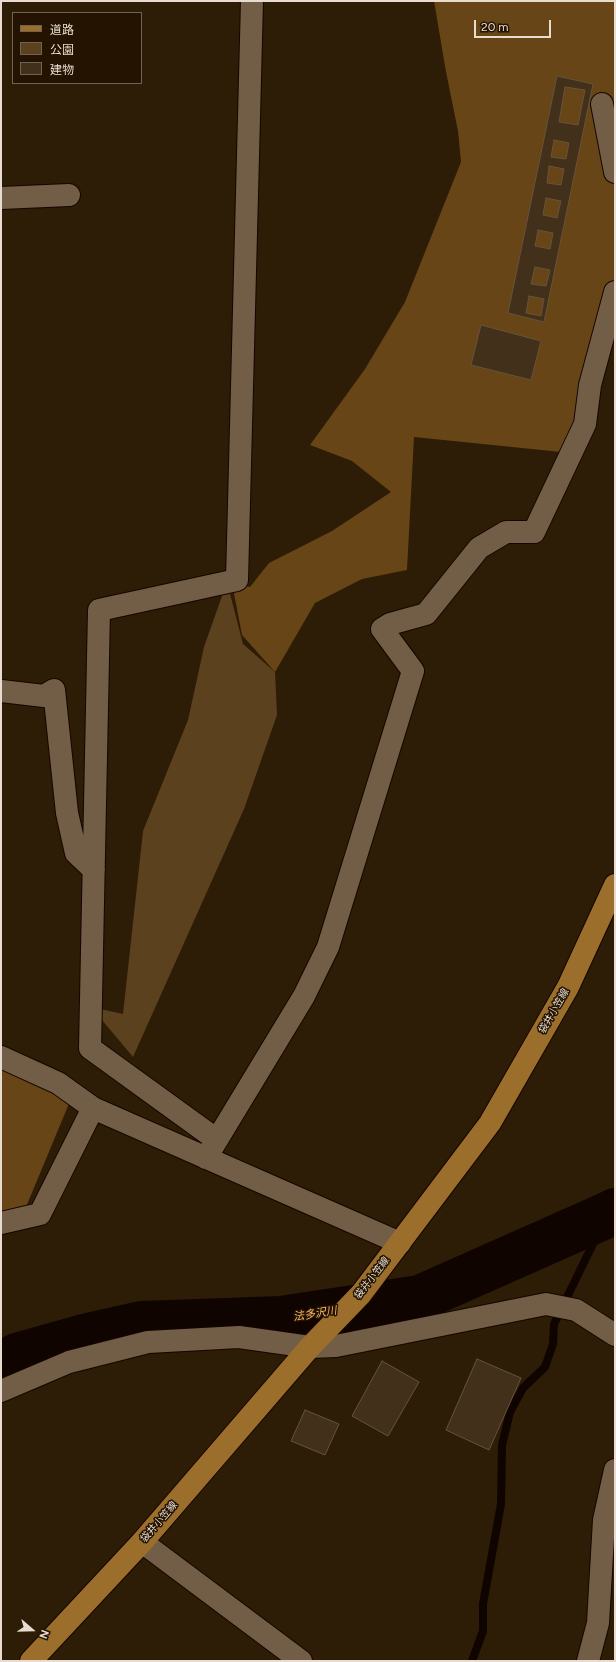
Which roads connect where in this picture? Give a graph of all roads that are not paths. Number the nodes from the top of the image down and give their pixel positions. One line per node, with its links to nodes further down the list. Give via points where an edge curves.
1 (252, 1): 8 (street, via 237,580 99,610)
2 (602, 104): 3 (street)
3 (615, 172)
4 (69, 196): 5 (street)
5 (1, 198)
6 (615, 292): 12 (street, via 590,385 585,424 534,532 506,532 479,548 426,614 390,624 382,629 413,671 328,947 304,996)
7 (1, 691): 8 (street, via 44,696 54,690 67,813 76,853)
8 (94, 870): 12 (street, via 90,1048)
9 (615, 884): 14 (main road, 袋井小笠線, via 568,987 490,1123)
10 (1, 1057): 11 (street, via 58,1083)
11 (93, 1108): 12 (street); 13 (street, via 40,1214)
12 (212, 1149): 14 (street)
13 (1, 1223)
14 (400, 1243): 16 (main road, 袋井小笠線, via 361,1294)
15 (615, 1336): 16 (street, via 576,1310 546,1304 336,1346)
16 (314, 1342): 17 (street, via 239,1337 148,1342 69,1362); 19 (main road, 袋井小笠線)
17 (1, 1391)
18 (615, 1470): 22 (street, via 604,1520 598,1623)
19 (142, 1542): 20 (main road, 袋井小笠線); 21 (street)
20 (32, 1661)
21 (301, 1661)
22 (588, 1661)

